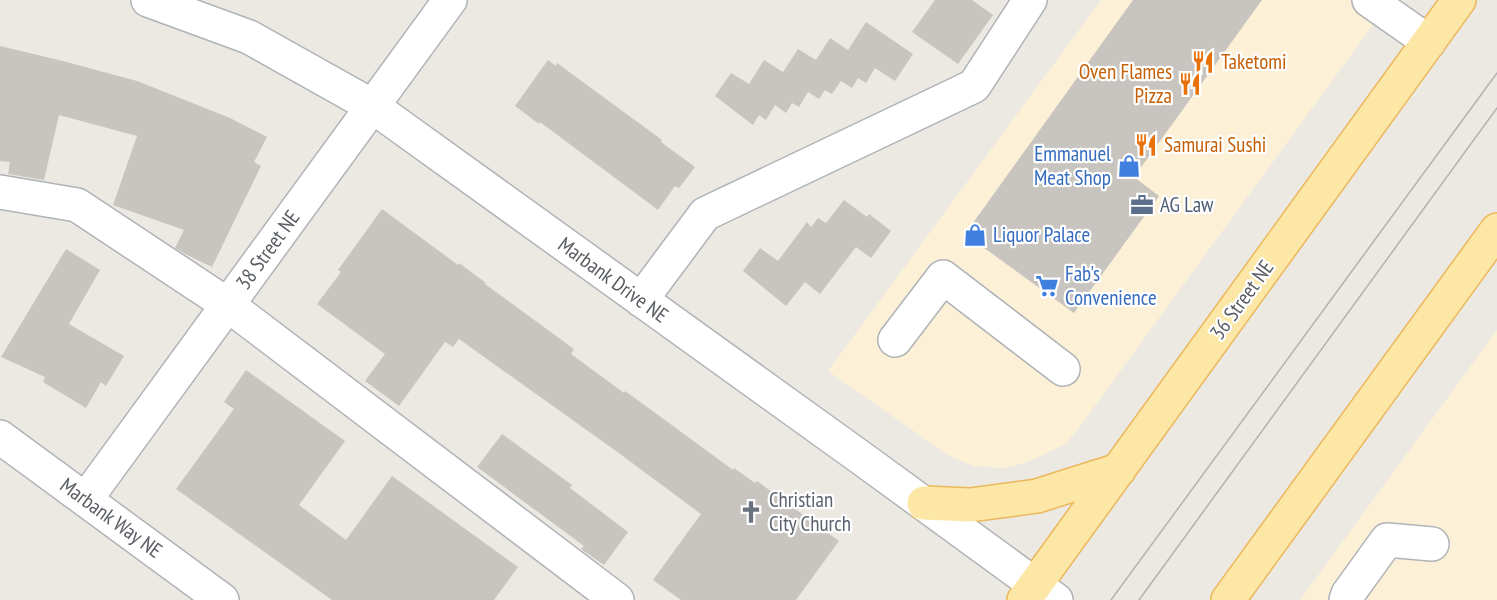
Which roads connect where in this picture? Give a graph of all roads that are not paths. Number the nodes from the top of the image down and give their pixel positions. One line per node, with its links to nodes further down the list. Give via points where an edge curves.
1 (148, 0): 7 (street, Marbank Drive NE, via 249,37)
2 (450, 0): 7 (street, 38 Street NE)
3 (1030, 0): 10 (street, via 974,86 705,214)
4 (1369, 0): 6 (street)
5 (1459, 0): 6 (main road, 36 Street NE)
6 (1429, 42): 15 (main road, 36 Street NE)
7 (372, 106): 10 (street, Marbank Drive NE); 11 (street, 38 Street NE)
8 (0, 192): 11 (street, via 77,205)
9 (1497, 230): 19 (main road)
10 (642, 300): 17 (street, Marbank Drive NE)
11 (228, 305): 16 (street, 38 Street NE); 22 (street)
12 (895, 340): 13 (street, via 943,277)
13 (1063, 369)
14 (0, 437): 16 (street, Marbank Way NE)
15 (1119, 470): 17 (main road, via 1037,496 970,505); 20 (main road, 36 Street NE)
16 (86, 499): 21 (street, Marbank Way NE)
17 (924, 503): 20 (street, Marbank Drive NE)
18 (1432, 544): 23 (street, via 1387,540)
19 (1241, 592)
20 (1038, 595)
21 (222, 600)
22 (616, 600)
23 (1346, 600)

